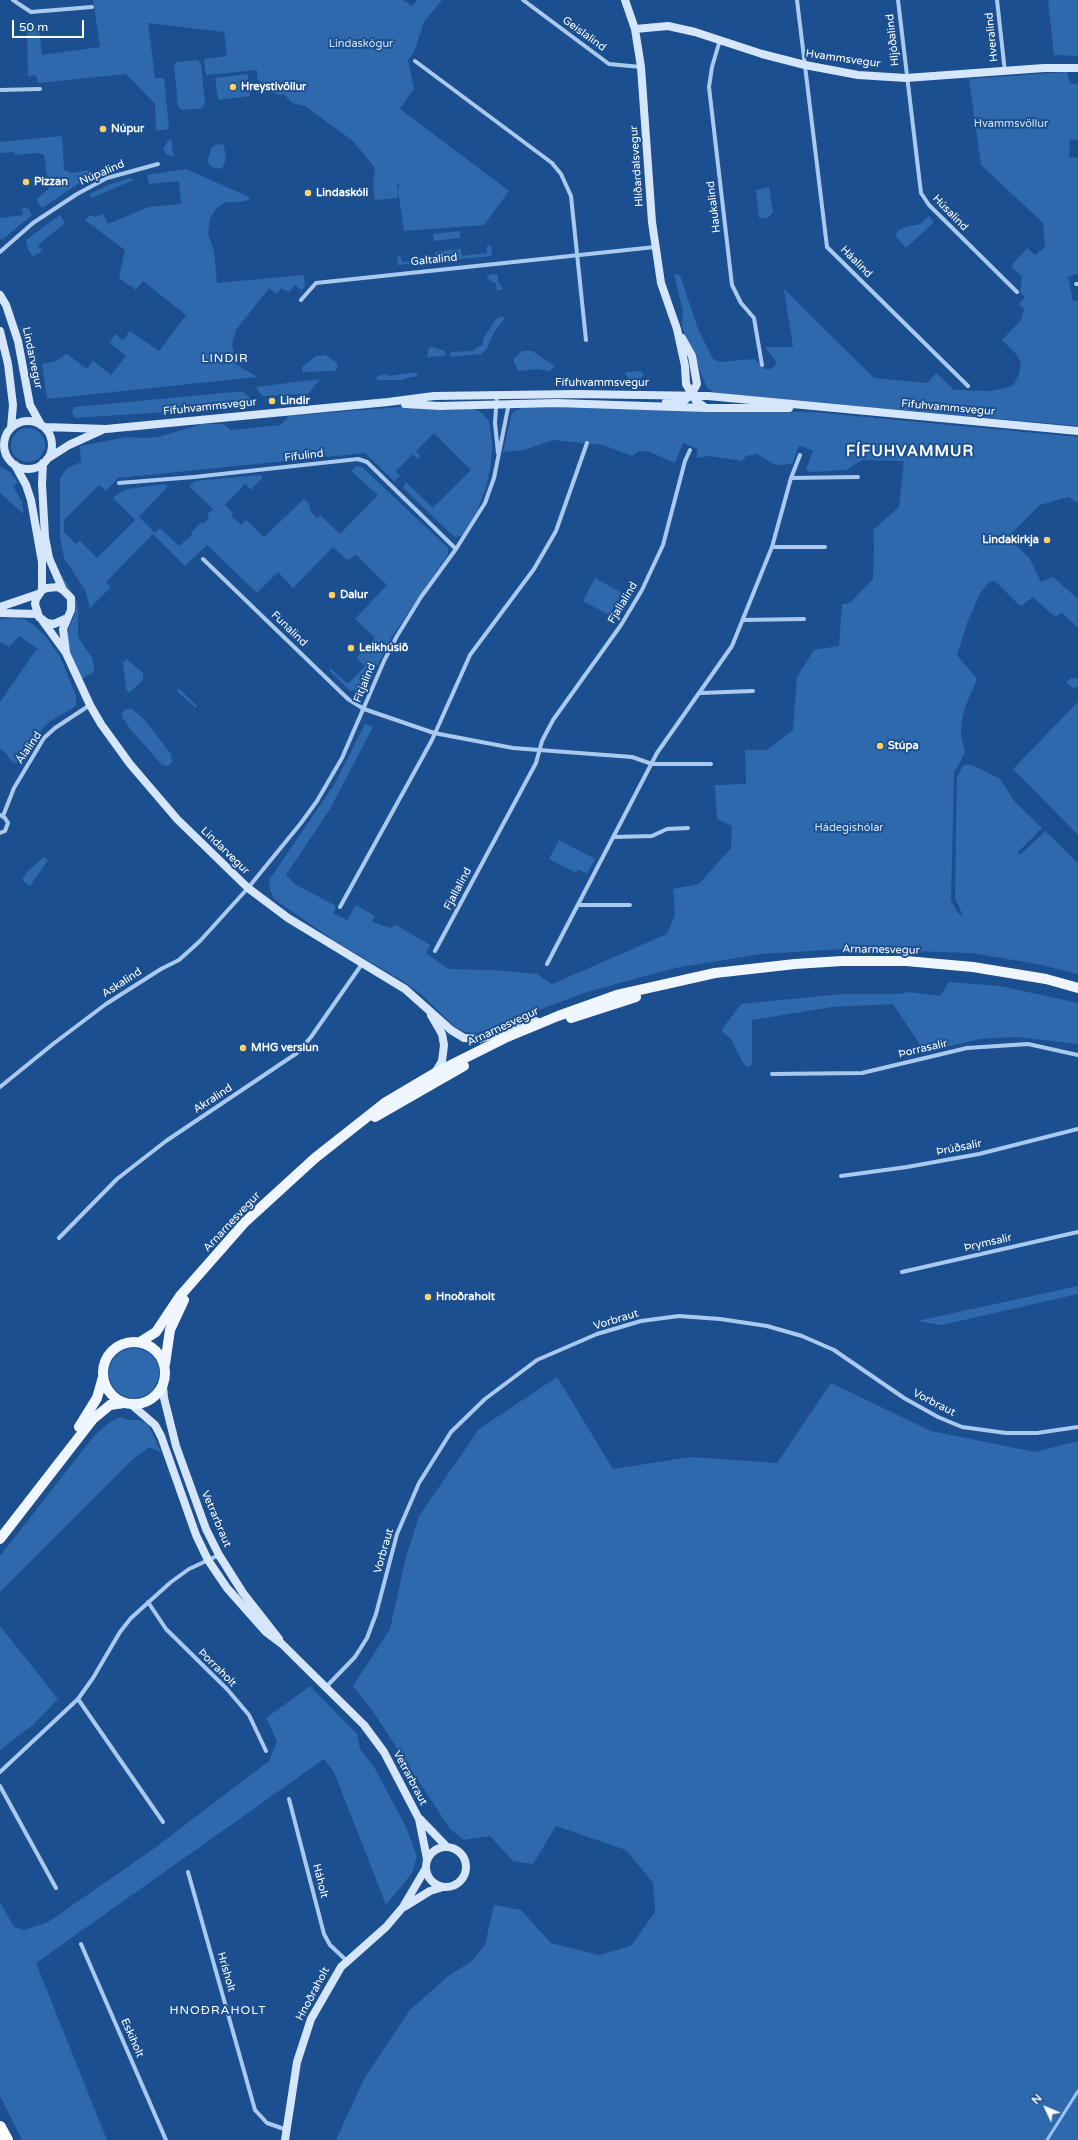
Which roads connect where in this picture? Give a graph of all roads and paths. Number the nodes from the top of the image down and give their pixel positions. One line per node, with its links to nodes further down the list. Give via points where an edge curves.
1 (13, 0): 7 (street, via 31,12)
2 (523, 0): 12 (street, Geislalind, via 609,64)
3 (625, 0): 8 (street, Hlíðardalsvegur)
4 (797, 0): 11 (street, Háalind)
5 (898, 0): 15 (street, Hljóðalind)
6 (997, 0): 14 (street, Hveralind)
7 (92, 7)
8 (635, 30): 9 (street, Hvammsvegur, via 668,26); 12 (street, Hlíðardalsvegur)
9 (720, 40): 11 (street, Hvammsvegur); 27 (street, Haukalind, via 709,87 732,285 754,318)
10 (415, 61): 21 (street, via 555,166 562,174 570,196)
11 (805, 66): 15 (street, Hvammsvegur, via 858,75); 28 (street, Háalind, via 827,246)
12 (641, 67): 19 (street, Hlíðardalsvegur)
13 (1078, 68): 14 (street, Hvammsvegur)
14 (1005, 72): 15 (street, Hvammsvegur)
15 (906, 78): 22 (street, Húsalind, via 921,193 926,202)
16 (40, 89): 17 (street)
17 (0, 90)
18 (158, 164): 20 (street, Núpalind, via 107,178 77,194 33,223)
19 (654, 247): 21 (street, Galtalind); 31 (street, Hlíðardalsvegur, via 662,283 678,329 686,384)
20 (0, 252)
21 (577, 255): 24 (street, Galtalind, via 316,283); 26 (street)
22 (1017, 292)
23 (0, 295): 38 (street, Lindarvegur, via 6,305 18,342 30,405)
24 (300, 300)
25 (0, 332): 40 (street, via 8,364 13,405)
26 (586, 340)
27 (762, 365)
28 (968, 386)
29 (497, 394): 30 (street, Fífuhvammsvegur); 32 (street, Fífuhvammsvegur, via 434,396); 33 (street, Fitjalind)
30 (510, 394): 31 (street, Fífuhvammsvegur); 34 (street, Fitjalind)
31 (692, 395): 35 (street, via 676,402 639,402); 36 (street, Fífuhvammsvegur); 37 (street, via 699,404)
32 (388, 402): 33 (street, Fífuhvammsvegur, via 440,406); 39 (street, Fífuhvammsvegur)
33 (496, 405): 34 (street, Fífuhvammsvegur); 45 (street, Fitjalind)
34 (509, 405): 35 (street, Fífuhvammsvegur); 45 (street, Fitjalind)
35 (623, 405): 37 (street, Fífuhvammsvegur)
36 (816, 407): 37 (street, Fífuhvammsvegur); 41 (street, Fífuhvammsvegur)
37 (707, 408)
38 (42, 426): 39 (street, Fífuhvammsvegur); 40 (street, via 29,421); 47 (street, via 48,433 51,446)
39 (106, 428): 47 (street, Fífuhvammsvegur, via 69,445)
40 (6, 431): 48 (street, via 4,451)
41 (1078, 431)
42 (587, 443): 69 (street, via 556,531 534,569 470,655)
43 (690, 450): 70 (street, Fjallalind, via 663,544 642,590 621,625 553,720 542,741)
44 (800, 455): 50 (street)
45 (498, 457): 54 (street, Fitjalind, via 485,503)
46 (0, 459): 48 (street)
47 (44, 461): 48 (street, via 29,469); 56 (street, via 42,484 45,537 49,558)
48 (13, 464): 57 (street, via 26,485 31,500 42,562)
49 (858, 477): 50 (street)
50 (791, 478): 52 (street)
51 (119, 483): 54 (street, Fífulind, via 358,459 367,462)
52 (772, 547): 53 (street); 63 (street)
53 (825, 547)
54 (456, 549): 68 (street, Fitjalind, via 421,597 397,636)
55 (203, 559): 68 (street, Funalind, via 348,699)
56 (64, 590): 57 (street, via 53,586); 61 (street, via 72,604)
57 (40, 592): 58 (street); 60 (street, via 35,604)
58 (0, 608)
59 (0, 613): 60 (street)
60 (40, 617): 61 (street, via 54,624); 64 (street, Lindarvegur)
61 (65, 619): 64 (street, Lindarvegur, via 62,632)
62 (804, 619): 63 (street)
63 (743, 620): 66 (street, via 732,646)
64 (66, 653): 67 (street, Lindarvegur)
65 (753, 691): 66 (street)
66 (701, 693): 71 (street, via 666,739)
67 (90, 705): 73 (street, Álalind, via 44,738 14,788); 77 (street, Lindarvegur, via 130,764 154,793)
68 (364, 709): 69 (street); 77 (street, Fitjalind, via 342,758 317,802)
69 (434, 733): 70 (street); 80 (street)
70 (540, 751): 71 (street, via 632,757); 81 (street, Fjallalind, via 536,764)
71 (652, 764): 72 (street); 76 (street)
72 (711, 764)
73 (1, 816): 75 (street, Álalind, via 7,820 7,826 5,831)
74 (688, 828): 76 (street, via 667,829 652,836)
75 (0, 833)
76 (614, 837): 79 (street)
77 (248, 888): 82 (street, Lindarvegur, via 288,918); 91 (street, Askalind, via 200,941 179,960 161,968 106,1004)
78 (630, 905): 79 (street)
79 (578, 906): 83 (street)
80 (340, 907)
81 (435, 951)
82 (362, 964): 86 (street, Lindarvegur, via 405,989); 96 (street, Akralind, via 297,1053 148,1155 102,1193)
83 (547, 964)
84 (683, 981): 85 (main road, Arnarnesvegur, via 716,973 795,964 906,961 973,967 1046,979); 87 (main road, Arnarnesvegur, via 617,995); 93 (main road, Arnarnesvegur, via 562,1021 509,1043 435,1081)
85 (1078, 988)
86 (427, 1007): 87 (street, Lindarvegur, via 454,1033 473,1039); 89 (street, Lindarvegur, via 443,1040 442,1061)
87 (558, 1016): 89 (main road, Arnarnesvegur, via 505,1038)
88 (1078, 1055): 90 (street, Þorrasalir, via 1028,1044 967,1048 862,1073)
89 (435, 1073): 93 (main road, Arnarnesvegur, via 386,1102)
90 (772, 1074)
91 (0, 1087)
92 (1078, 1130): 94 (street, Þrúðsalir, via 979,1154)
93 (349, 1132): 98 (main road, Arnarnesvegur, via 315,1158 245,1222)
94 (841, 1176)
95 (1078, 1232): 97 (street, Þrymsalir)
96 (59, 1238)
97 (902, 1272)
98 (191, 1286): 99 (main road, Arnarnesvegur, via 180,1296 156,1332); 100 (main road, Arnarnesvegur, via 170,1330 166,1344)
99 (140, 1342): 100 (main road, via 156,1351); 101 (main road, via 127,1343 112,1351 104,1365)
100 (165, 1367): 102 (main road)
101 (103, 1377): 103 (main road, via 110,1393); 105 (main road, via 91,1409 31,1491)
102 (163, 1386): 103 (main road, via 153,1399 143,1404); 107 (street, Vetrarbraut, via 176,1446 206,1529)
103 (128, 1404): 106 (main road, via 110,1405 93,1419); 108 (street, Vetrarbraut, via 155,1425 161,1436 187,1514)
104 (1078, 1427): 111 (street, Vorbraut, via 1037,1433 1006,1433 962,1426 938,1417 904,1398 834,1350 802,1336 767,1326 679,1316 641,1321 597,1334 538,1360 485,1399 452,1432 419,1483 397,1534 367,1638 355,1657)
105 (0, 1527)
106 (0, 1539)
107 (219, 1555): 108 (street); 110 (street, Vetrarbraut, via 243,1593)
108 (208, 1560): 109 (street, via 189,1569); 110 (street, Vetrarbraut, via 239,1603 266,1632)
109 (148, 1602): 112 (street, via 120,1632); 113 (street, Þorraholt, via 166,1629 228,1689 249,1715)
110 (282, 1644): 111 (street, Vetrarbraut)
111 (326, 1688): 117 (street, Vetrarbraut, via 371,1734 393,1768)
112 (78, 1699): 114 (street); 118 (street)
113 (266, 1751)
114 (0, 1772)
115 (0, 1786): 124 (street)
116 (289, 1799): 127 (street, Háholt, via 324,1934 330,1945)
117 (419, 1819): 119 (street, Vetrarbraut); 120 (street, Vetrarbraut)
118 (163, 1822)
119 (447, 1847): 120 (street, via 435,1850); 123 (street, Vetrarbraut, via 461,1853 466,1862 466,1871 458,1883)
120 (428, 1859): 121 (street, Vetrarbraut)
121 (426, 1868): 123 (street, via 429,1878 437,1886); 125 (street, Hnoðraholt)
122 (188, 1872): 129 (street, Hrísholt, via 255,2110 267,2123)
123 (442, 1887): 125 (street, Hnoðraholt, via 430,1891)
124 (56, 1888)
125 (404, 1907): 127 (street, Hnoðraholt, via 386,1927)
126 (81, 1944): 131 (street, Eskiholt)
127 (347, 1961): 129 (street, Hnoðraholt, via 332,1980 311,2019 297,2062)
128 (0, 2127): 130 (highway)
129 (286, 2130): 132 (street, Hnoðraholt)
130 (7, 2140)
131 (166, 2140)
132 (285, 2140)

